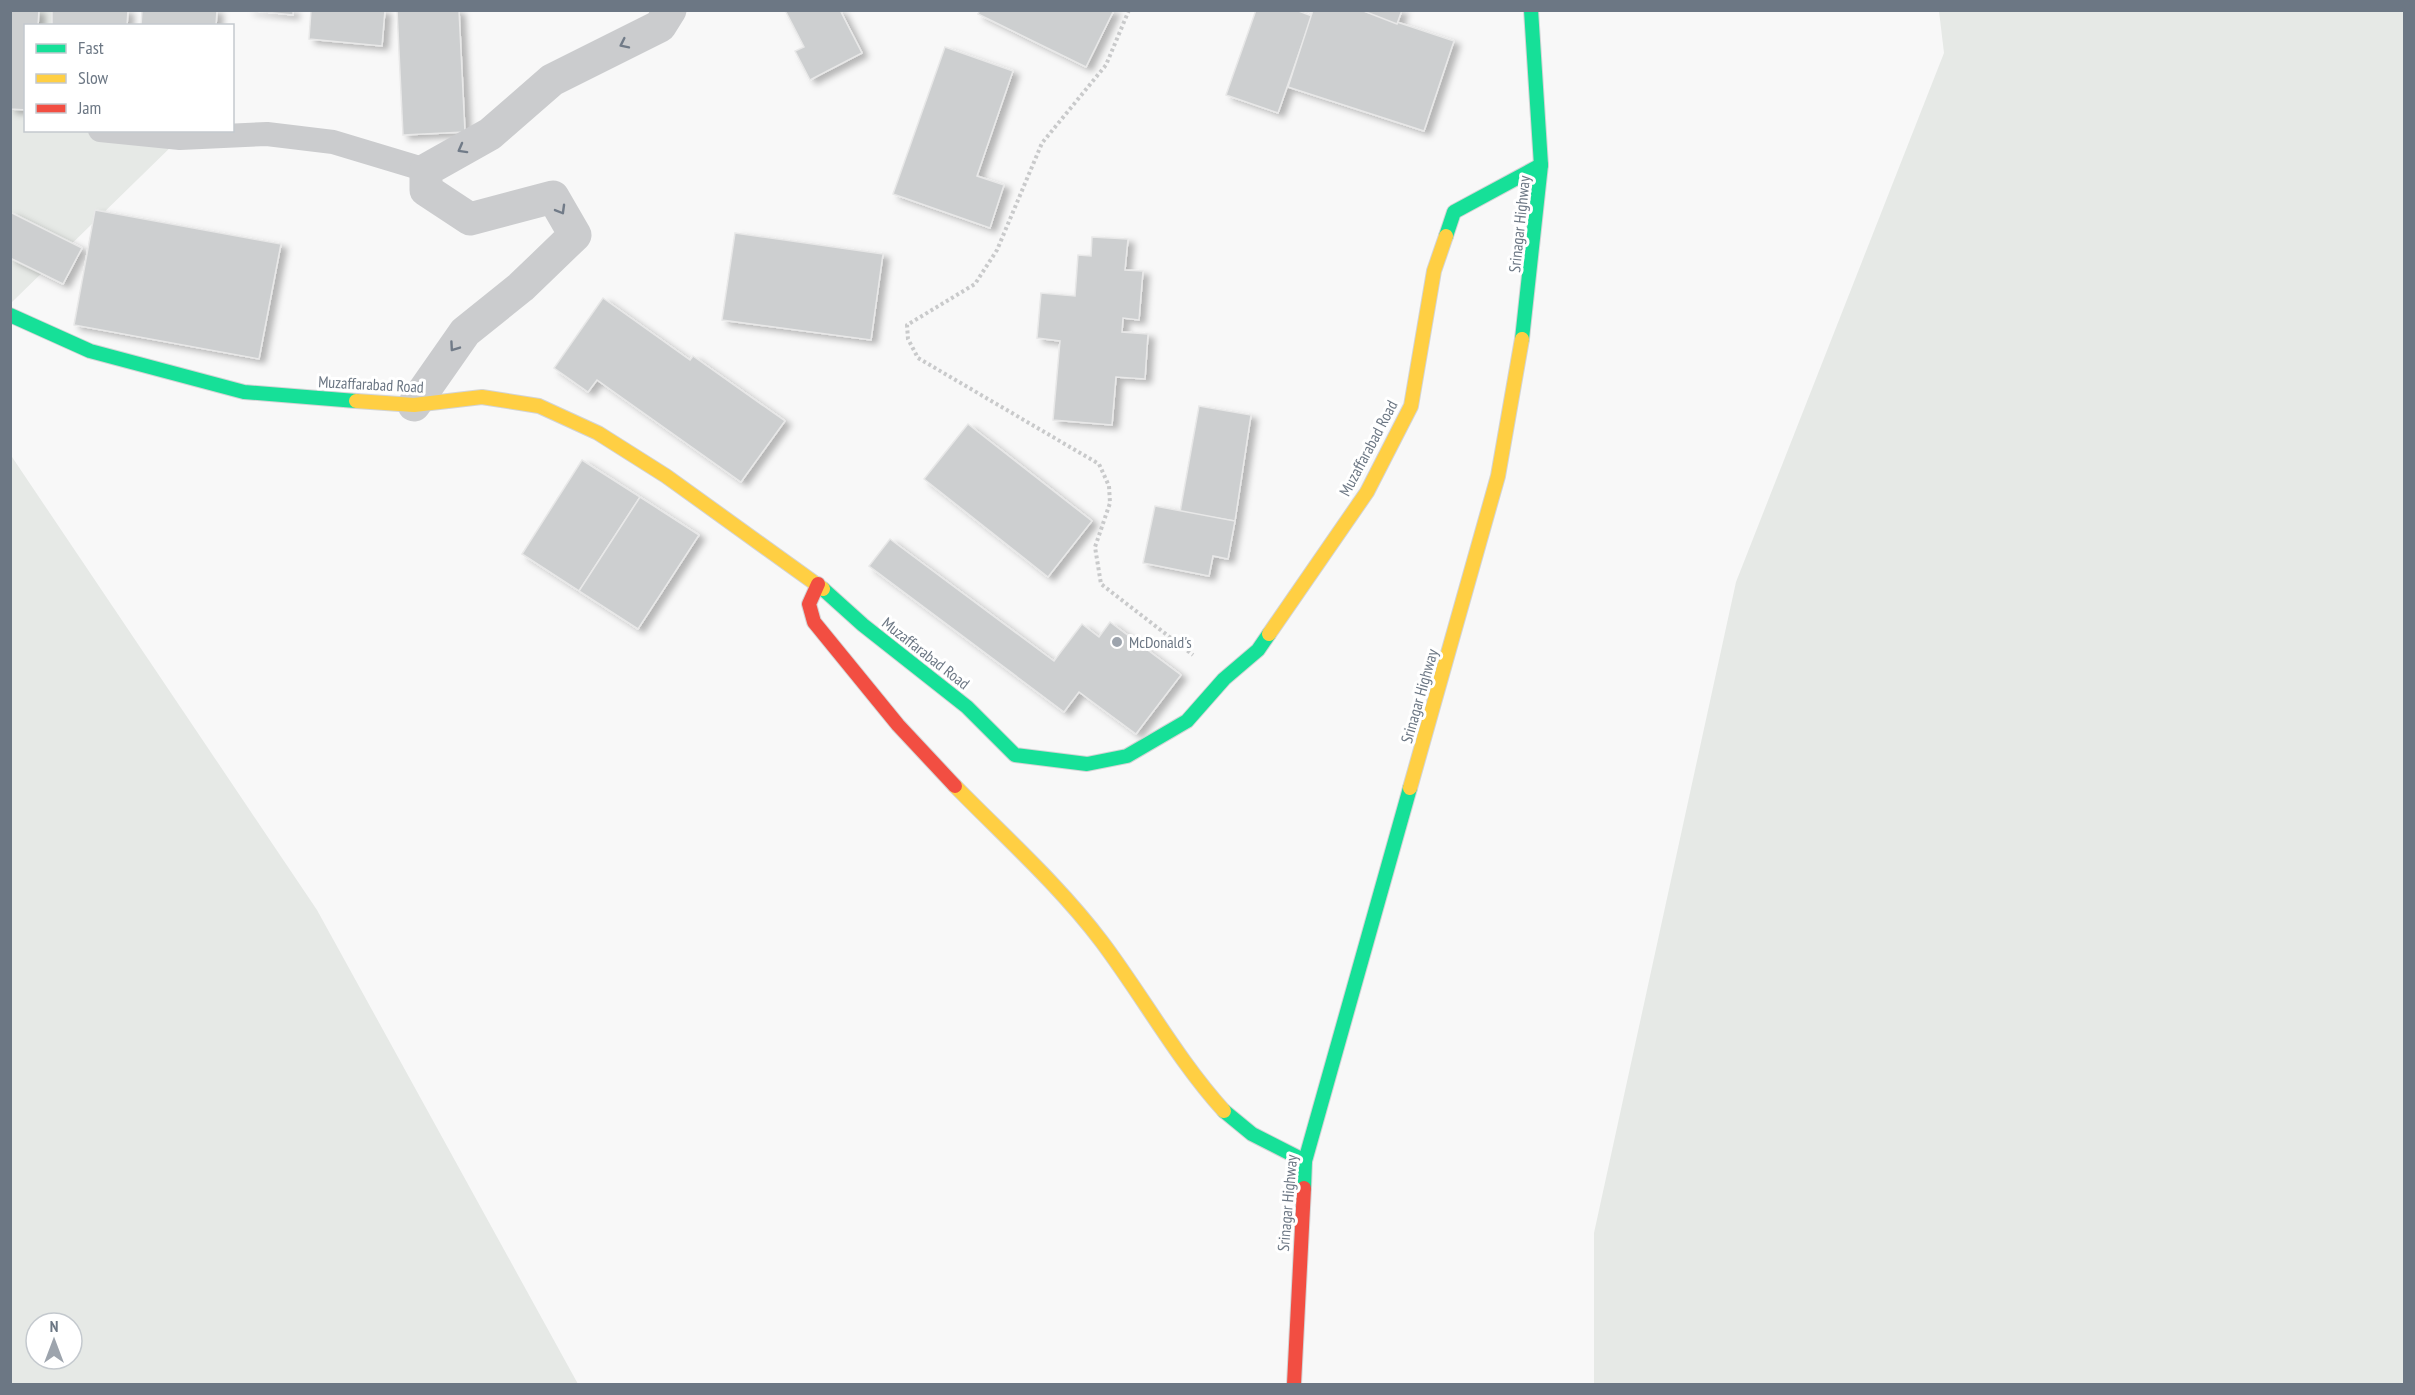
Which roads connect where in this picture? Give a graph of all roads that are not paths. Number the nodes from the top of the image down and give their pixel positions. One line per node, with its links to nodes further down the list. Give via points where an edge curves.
1 (670, 10): 5 (street, one-way to 5, via 660,26 552,80 490,134)
2 (1531, 10): 4 (main road, Srinagar Highway)
3 (120, 132): 5 (lane, via 180,138 267,134 322,141)
4 (1541, 165): 8 (main road, Muzaffarabad Road, via 1455,212 1434,271 1411,406 1367,492 1258,650 1224,679 1187,721 1126,756 1087,764 1015,754 967,707); 9 (main road, Srinagar Highway, via 1526,316 1498,476)
5 (426, 170): 7 (street, one-way to 7, via 426,190 470,219 553,196 575,235 521,287 465,332)
6 (10, 315): 7 (main road, Muzaffarabad Road, via 90,351 244,393)
7 (414, 405): 8 (main road, Muzaffarabad Road, via 482,397 539,406 598,433 666,476)
8 (818, 584): 9 (main road, via 810,597 811,617 909,741 1084,919 1190,1070 1225,1113 1266,1142)
9 (1305, 1161): 10 (main road, Srinagar Highway)
10 (1294, 1384)

